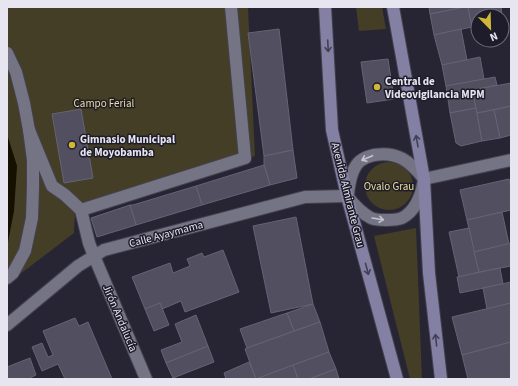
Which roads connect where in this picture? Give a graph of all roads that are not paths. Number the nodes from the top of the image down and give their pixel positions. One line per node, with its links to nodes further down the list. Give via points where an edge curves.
1 (231, 7): 9 (street, via 245,158)
2 (325, 7): 8 (main road, Avenida Almirante Grau, one-way to 8, via 332,130)
3 (394, 7): 7 (main road, one-way to 3)
4 (7, 52): 5 (street, via 16,72)
5 (29, 130): 9 (street, via 52,186); 11 (street, via 33,160 32,218 25,251 13,273)
6 (511, 160): 7 (street)
7 (424, 179): 8 (street, one-way to 7, via 357,208 371,218 401,218 416,204); 8 (street, one-way to 8, via 416,168 396,156 368,156 352,172); 15 (main road, one-way to 7, via 429,273)
8 (347, 196): 10 (street, Calle Ayaymama, via 305,197 104,250); 14 (main road, Avenida Almirante Grau, one-way to 14)
9 (81, 210): 10 (street, Jirón Andalucía)
10 (94, 256): 12 (street, Calle Ayaymama); 13 (street, Jirón Andalucía)
11 (7, 278)
12 (7, 324)
13 (146, 379)
14 (397, 379)
15 (441, 379)

